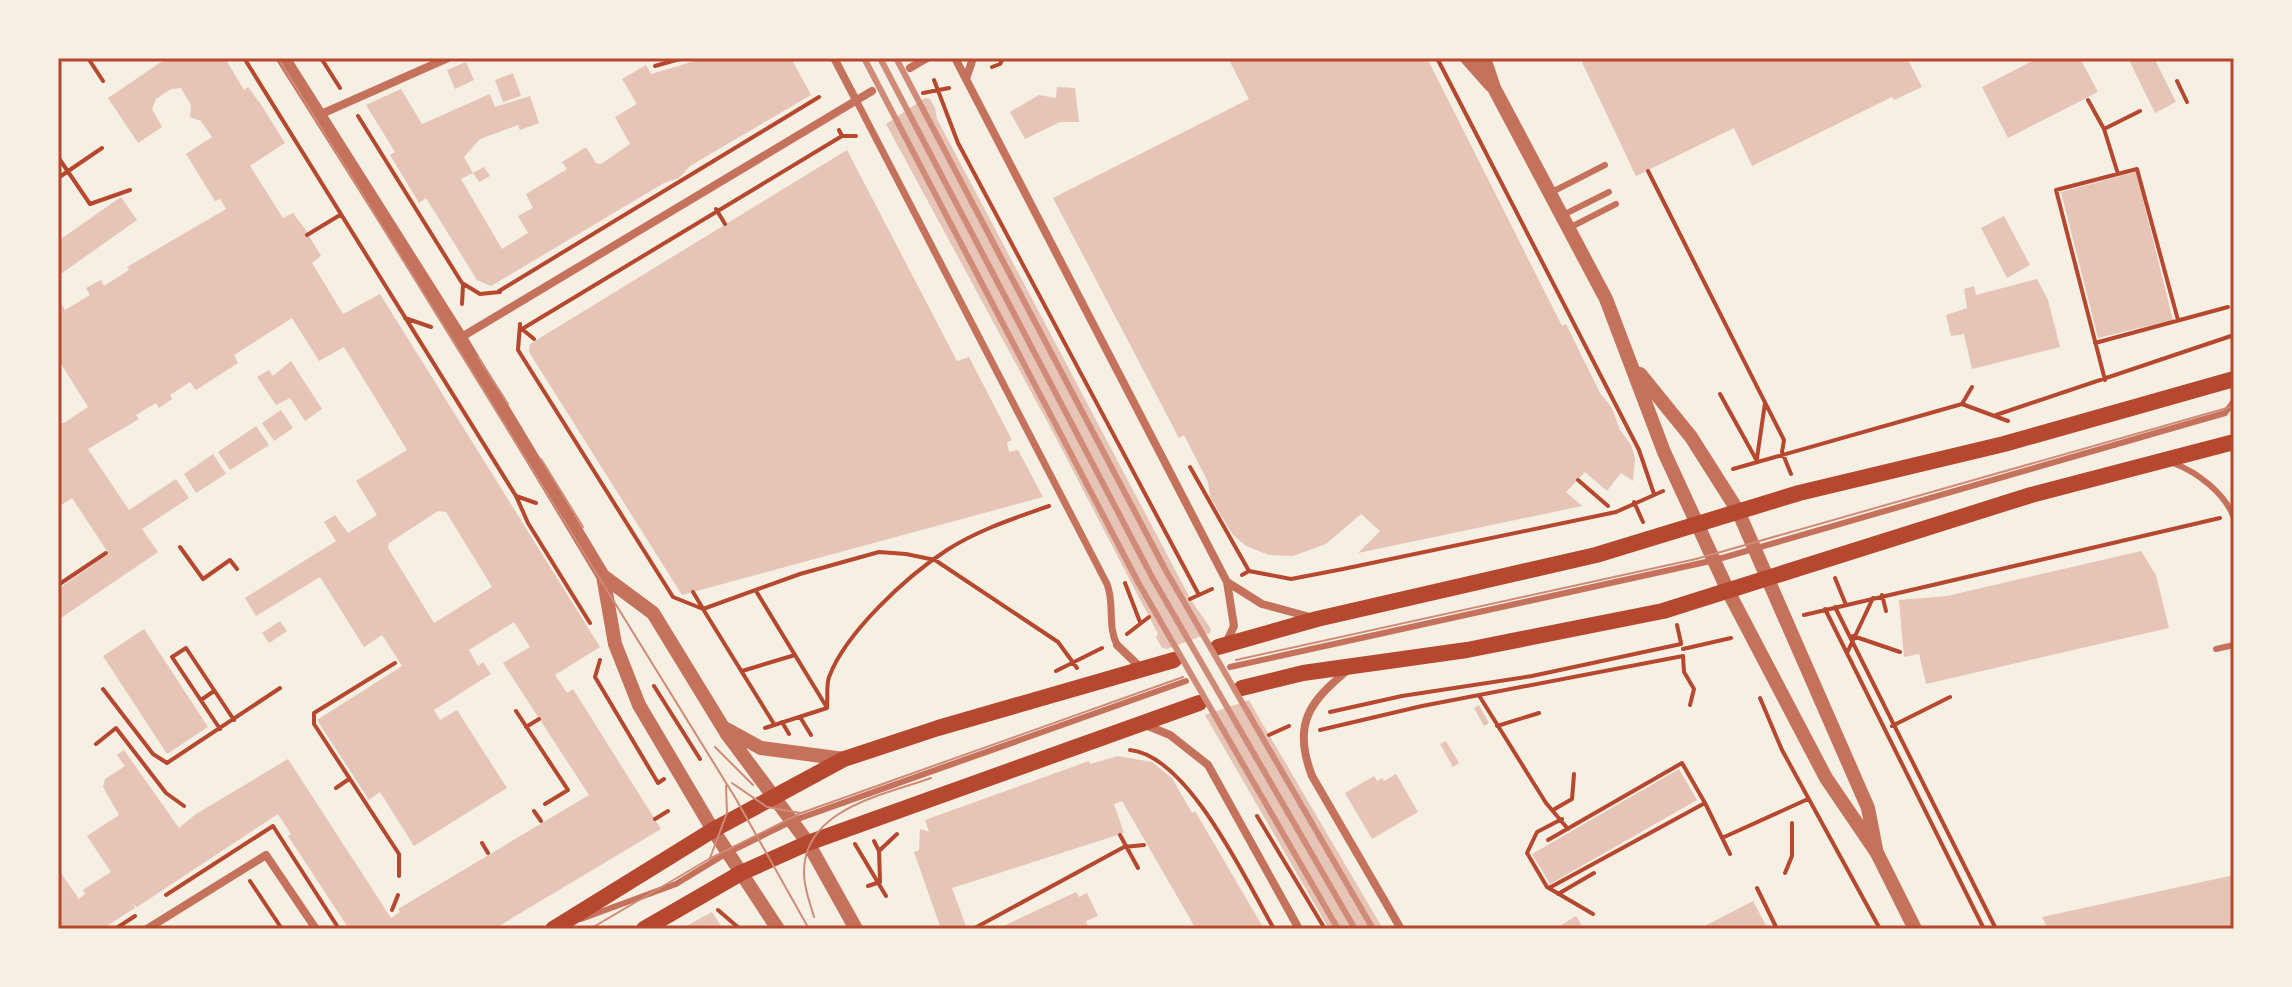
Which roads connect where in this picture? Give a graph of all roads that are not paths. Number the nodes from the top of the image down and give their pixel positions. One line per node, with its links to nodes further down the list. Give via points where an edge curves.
1 (283, 58): 14 (street)
2 (448, 58): 14 (street)
3 (834, 58): 13 (street)
4 (927, 58): 9 (street)
5 (955, 58): 10 (street)
6 (973, 58): 10 (street)
7 (1467, 58): 11 (street)
8 (1484, 58): 11 (street)
9 (910, 68)
10 (966, 80): 33 (street)
11 (1494, 88): 17 (street)
12 (872, 91): 13 (street)
13 (856, 100): 20 (street); 36 (street, via 1107,584)
14 (319, 115): 20 (street)
15 (1605, 165): 17 (lane)
16 (1609, 192): 19 (lane)
17 (1551, 193): 19 (street)
18 (1616, 204): 19 (lane)
19 (1566, 221): 21 (street)
20 (460, 338): 31 (street)
21 (1632, 364): 26 (street, via 1691,437); 28 (street, via 1664,452)
22 (2234, 379): 26 (main road)
23 (2234, 401): 29 (lane, via 2225,413)
24 (2234, 442): 25 (main road)
25 (2164, 460): 27 (lane, via 2196,475); 32 (main road, via 2031,495)
26 (1738, 511): 28 (main road); 29 (street)
27 (2234, 514)
28 (1699, 523): 30 (street); 35 (main road, via 1494,581)
29 (1755, 550): 30 (lane); 32 (street)
30 (1715, 560): 34 (street); 41 (lane)
31 (603, 576): 48 (street, via 653,613); 52 (street, via 622,670)
32 (1769, 580): 34 (main road); 55 (street, via 1868,808)
33 (1227, 582): 35 (street, via 1262,604); 38 (street, via 1234,626)
34 (1729, 593): 42 (main road, via 1467,650); 55 (street, via 1839,801)
35 (1317, 619): 38 (main road)
36 (1117, 645): 43 (street)
37 (2234, 645): 39 (lane)
38 (1221, 646)
39 (2216, 649)
40 (1174, 660): 43 (main road)
41 (1230, 667)
42 (1351, 667): 45 (main road); 64 (street, via 1309,711 1302,748 1312,776)
43 (1143, 669): 49 (main road)
44 (1186, 681): 51 (lane)
45 (1242, 688)
46 (1199, 703): 47 (main road)
47 (1142, 724): 53 (main road); 63 (street, via 1170,735 1208,765)
48 (723, 727): 49 (street, via 761,748); 50 (street)
49 (844, 759): 50 (main road)
50 (774, 798): 51 (street); 52 (main road)
51 (792, 821): 53 (street); 54 (lane)
52 (713, 830): 54 (street); 59 (main road)
53 (808, 843): 56 (main road); 62 (street)
54 (727, 853): 56 (street); 59 (lane, via 676,884)
55 (1877, 853): 65 (street)
56 (741, 873): 60 (main road); 61 (street)
57 (147, 929): 58 (street, via 266,855)
58 (316, 929)
59 (554, 929)
60 (644, 929)
61 (778, 929)
62 (856, 929)
63 (1299, 929)
64 (1401, 929)
65 (1915, 929)

